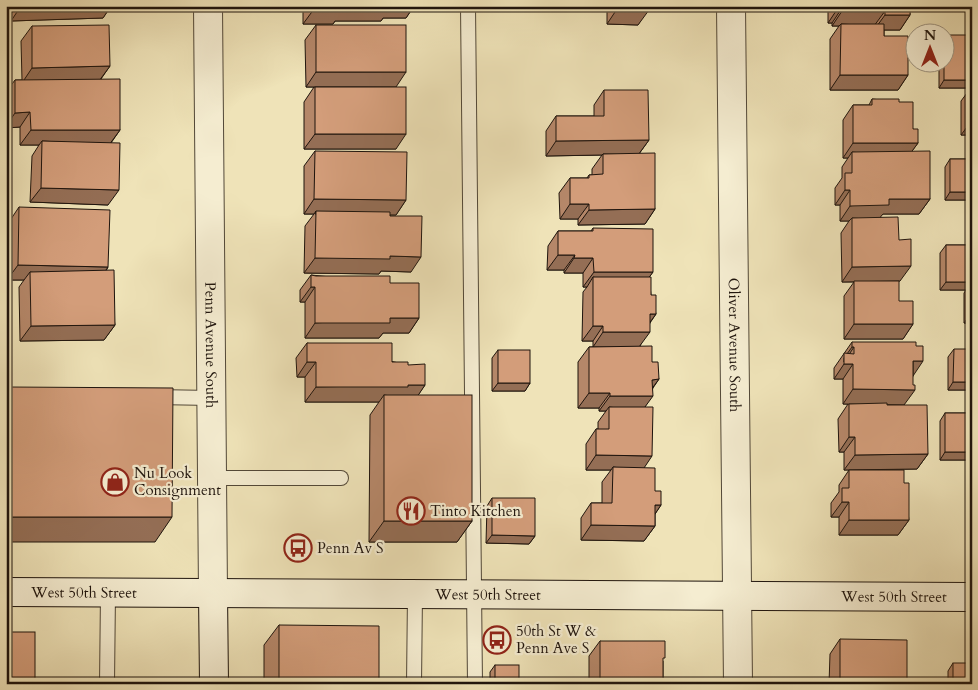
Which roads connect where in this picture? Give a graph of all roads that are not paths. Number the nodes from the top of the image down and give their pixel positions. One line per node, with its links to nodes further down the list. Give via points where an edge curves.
1 (208, 6): 5 (street, Penn Avenue South)
2 (468, 6): 12 (lane)
3 (731, 6): 13 (street, Oliver Avenue South)
4 (145, 397): 5 (lane)
5 (212, 398): 6 (street, Penn Avenue South)
6 (212, 478): 7 (lane); 10 (street, Penn Avenue South)
7 (341, 478)
8 (6, 592): 9 (street, West 50th Street)
9 (108, 592): 10 (street, West 50th Street); 15 (lane)
10 (213, 593): 11 (street, West 50th Street); 16 (street, Penn Avenue South)
11 (415, 594): 12 (street, West 50th Street); 17 (lane)
12 (474, 594): 13 (street, West 50th Street); 18 (lane)
13 (738, 596): 14 (street, West 50th Street); 19 (street, Oliver Avenue South)
14 (972, 597)
15 (107, 684)
16 (214, 684)
17 (414, 684)
18 (474, 684)
19 (738, 684)

